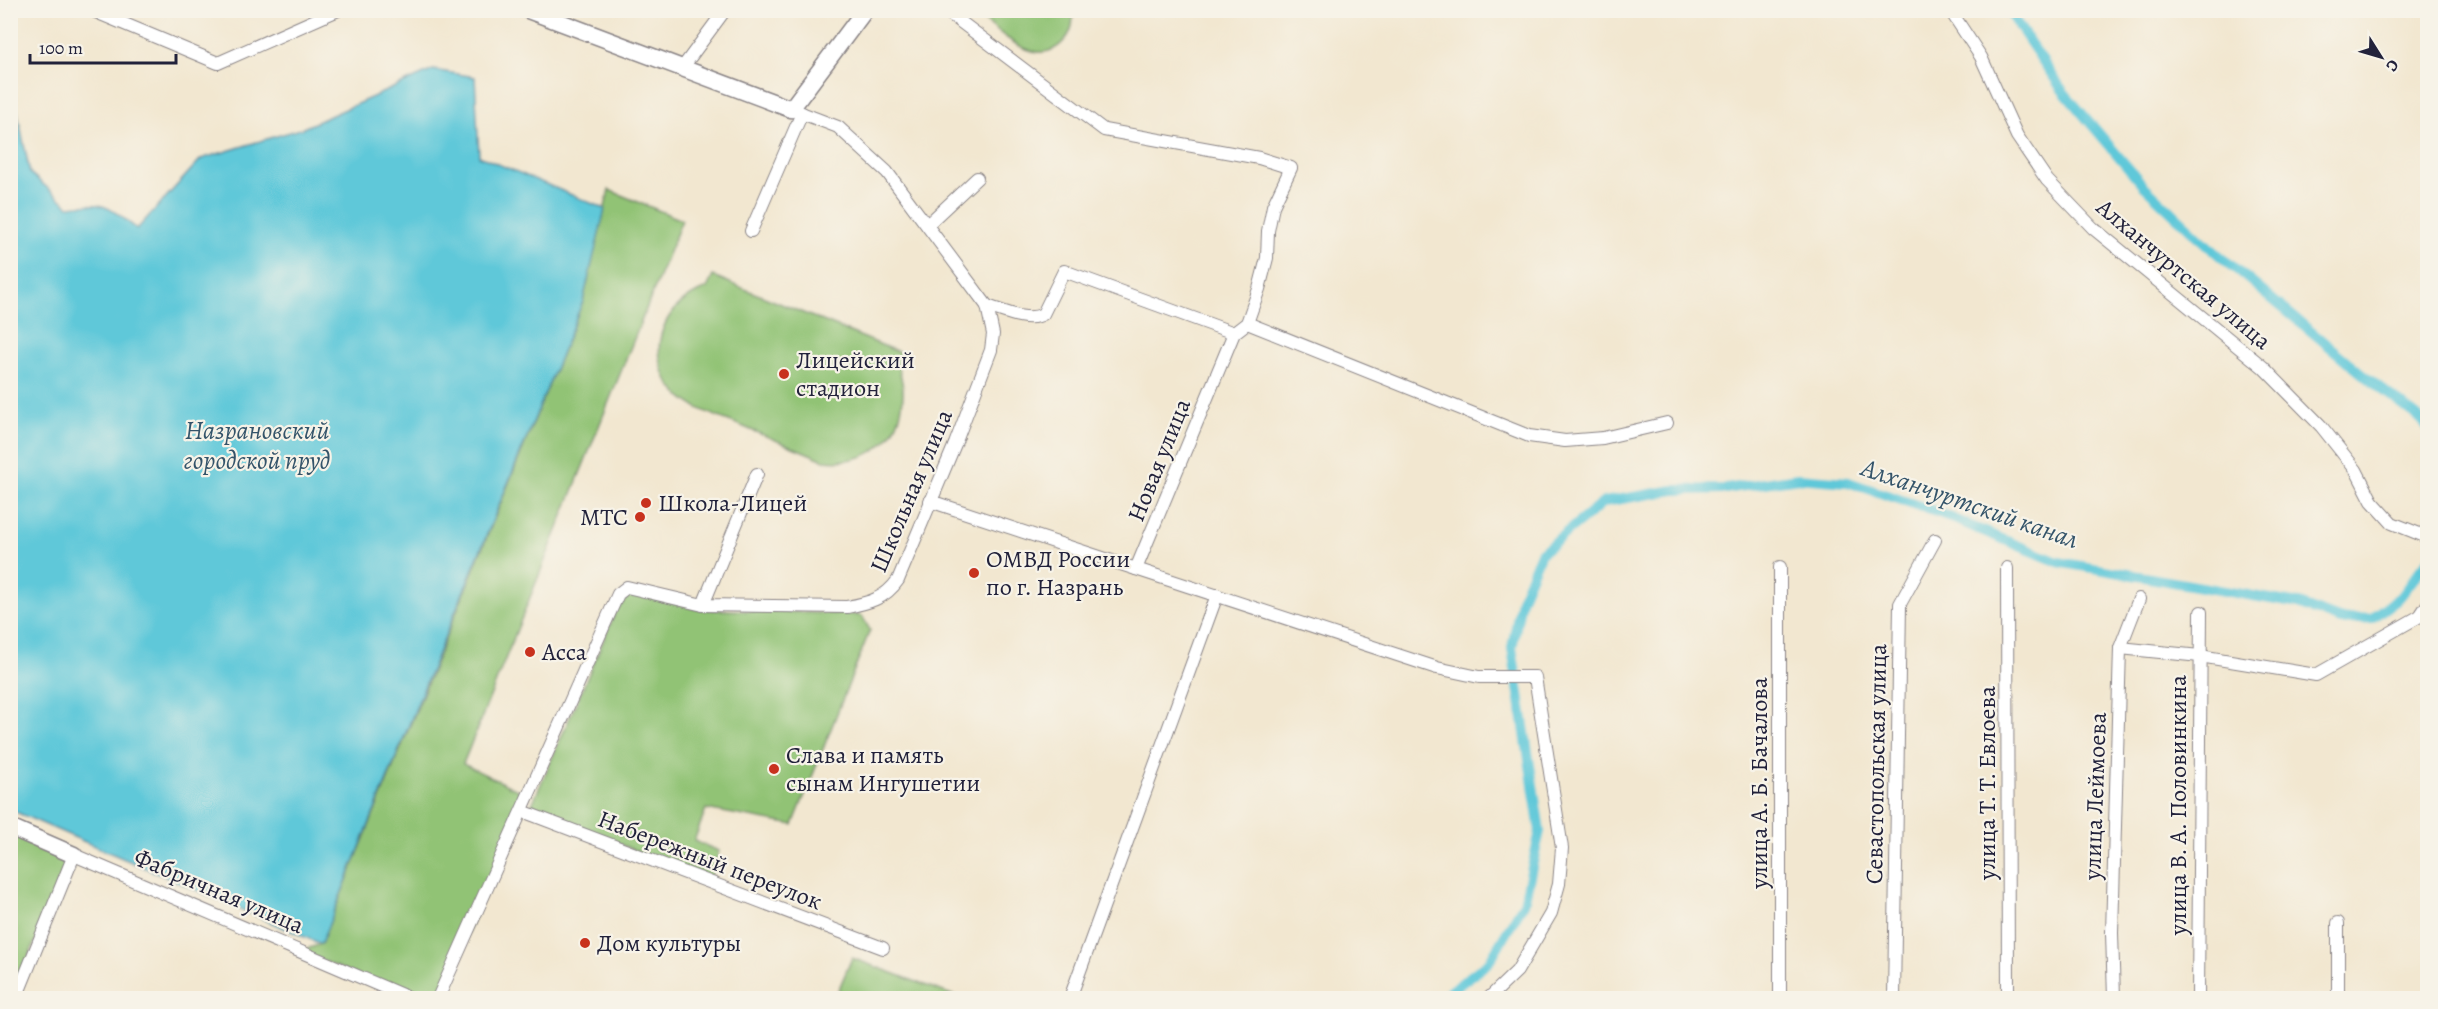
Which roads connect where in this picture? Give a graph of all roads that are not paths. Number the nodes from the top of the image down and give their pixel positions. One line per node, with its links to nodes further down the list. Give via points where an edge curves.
1 (91, 10): 2 (street, via 218,63)
2 (338, 10)
3 (725, 10): 8 (street)
4 (864, 10): 9 (street)
5 (945, 10): 14 (street, via 1104,130 1259,158 1292,168 1273,206 1260,290)
6 (1950, 10): 19 (street, Алханчуртская улица, via 1981,57 2017,136 2048,180 2093,228 2263,367 2313,417 2392,523)
7 (534, 12): 8 (street)
8 (682, 67): 9 (street)
9 (797, 111): 11 (street, via 838,127 887,172); 12 (street)
10 (977, 178): 11 (street)
11 (927, 225): 13 (street)
12 (751, 231)
13 (987, 306): 15 (street, via 1039,316 1064,271); 18 (street, Школьная улица, via 993,334 991,350)
14 (1247, 323): 15 (street); 16 (street, via 1529,436 1564,441 1603,438)
15 (1233, 333): 23 (street, Новая улица)
16 (1667, 423)
17 (757, 474): 26 (street)
18 (930, 501): 23 (street); 26 (street, Школьная улица, via 898,580 891,590 870,602 847,607)
19 (2427, 537)
20 (1935, 540): 42 (street, Севастопольская улица, via 1899,604)
21 (1780, 567): 41 (street, улица А. Б. Бачалова)
22 (2007, 568): 43 (street, улица Т. Т. Евлоева)
23 (1136, 569): 24 (street)
24 (1217, 595): 39 (street); 40 (street, via 1437,668 1479,677 1534,676 1562,848 1559,884 1551,912 1517,971)
25 (2139, 599): 29 (street, улица Леймоева)
26 (703, 604): 31 (street, Школьная улица, via 627,587 618,594)
27 (2427, 604): 30 (street, via 2420,616 2316,675)
28 (2201, 612): 30 (street, улица В. А. Половинкина)
29 (2121, 648): 30 (street); 44 (street, улица Леймоева, via 2112,933)
30 (2200, 656): 45 (street, улица В. А. Половинкина)
31 (522, 811): 35 (street, Набережный переулок); 38 (street)
32 (10, 827): 33 (street, Фабричная улица)
33 (74, 855): 36 (street); 37 (street, Фабричная улица)
34 (2338, 923): 46 (street)
35 (883, 948)
36 (16, 999)
37 (410, 999)
38 (438, 999)
39 (1070, 999)
40 (1489, 999)
41 (1779, 999)
42 (1894, 999)
43 (2008, 999)
44 (2114, 999)
45 (2198, 999)
46 (2338, 999)

